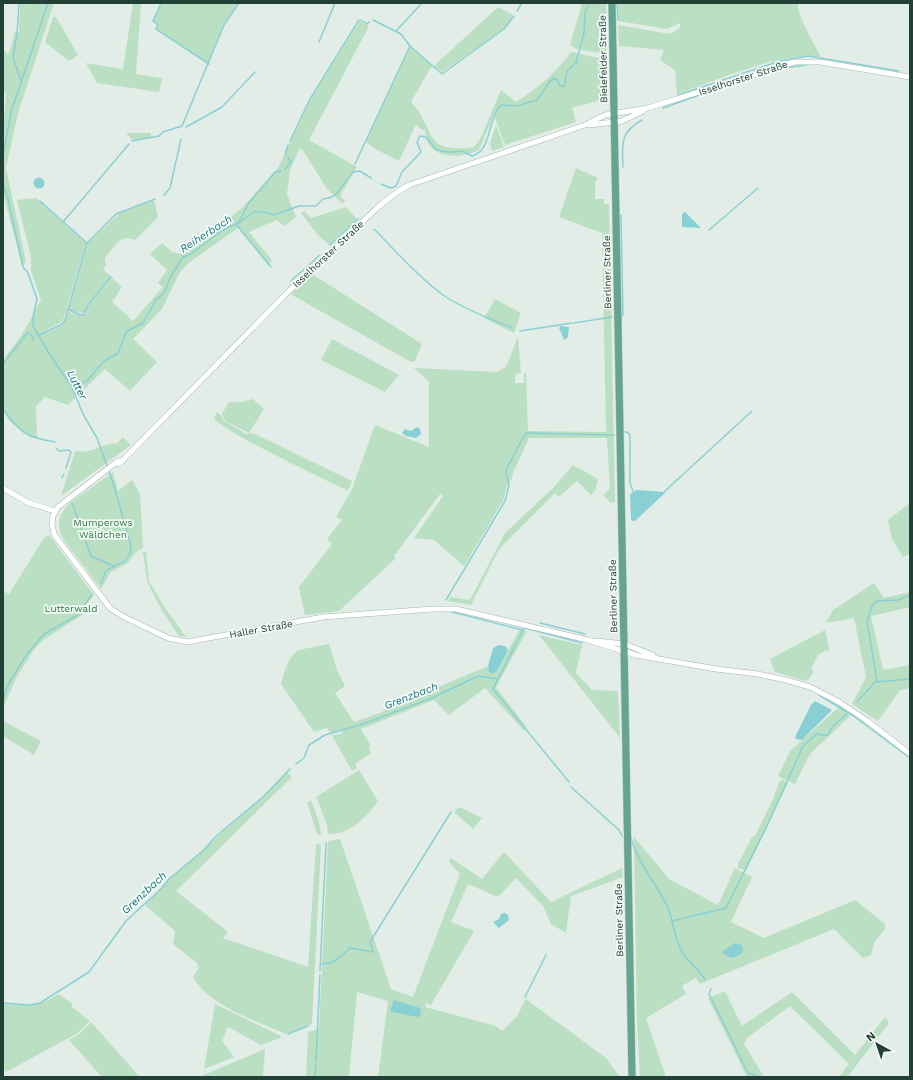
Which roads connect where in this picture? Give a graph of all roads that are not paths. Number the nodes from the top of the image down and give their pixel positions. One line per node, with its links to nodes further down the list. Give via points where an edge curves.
1 (612, 3): 4 (main road, Bielefelder Straße)
2 (910, 77): 3 (street, Isselhorster Straße, via 820,62 794,62)
3 (648, 108): 4 (street, Isselhorster Straße); 5 (street, Isselhorster Straße)
4 (613, 114): 5 (main road, Berliner Straße); 6 (street, Isselhorster Straße)
5 (614, 122): 6 (street, Isselhorster Straße); 10 (main road, Berliner Straße)
6 (585, 125): 8 (street, Isselhorster Straße, via 423,179 397,192 287,292 120,461 64,500)
7 (3, 488): 8 (street, via 29,503)
8 (55, 511): 9 (street, Haller Straße, via 52,524 54,534 110,608 126,618 179,641 199,640 323,617 444,608)
9 (588, 640): 10 (street, Haller Straße); 11 (street, Haller Straße)
10 (624, 644): 11 (main road, Berliner Straße); 12 (street, Haller Straße)
11 (624, 653): 12 (street, Haller Straße); 14 (main road, Berliner Straße)
12 (672, 662): 13 (street, via 758,674 810,687 861,716)
13 (910, 754)
14 (632, 1077)

